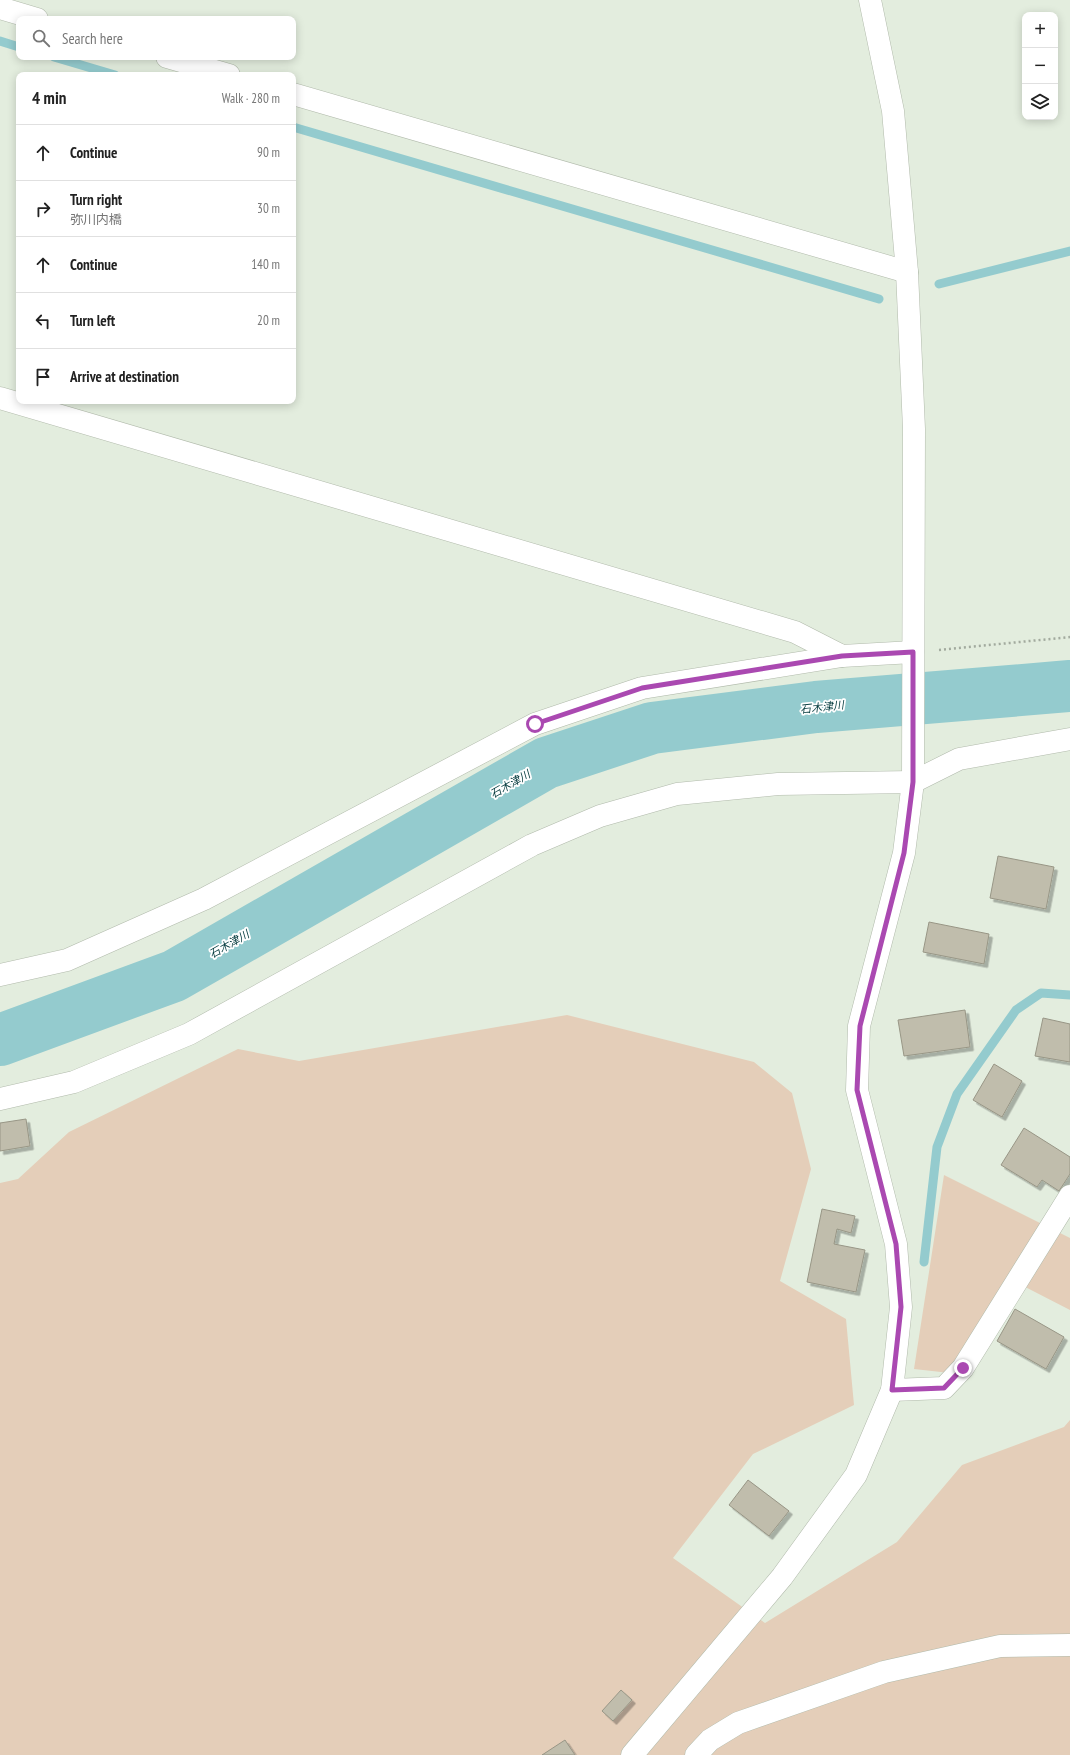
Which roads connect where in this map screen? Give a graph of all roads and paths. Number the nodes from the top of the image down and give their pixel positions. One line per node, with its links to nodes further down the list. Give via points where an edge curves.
1 (870, 0): 7 (street, via 893,111)
2 (0, 8): 3 (street)
3 (27, 16)
4 (177, 60): 5 (street)
5 (219, 72)
6 (296, 95): 7 (street)
7 (907, 272): 13 (street, via 914,429)
8 (0, 398): 9 (street)
9 (16, 403)
10 (20, 404): 12 (street, via 795,632)
11 (1070, 637): 13 (path)
12 (842, 656): 13 (street); 16 (street, via 642,688 535,724 204,898 67,960)
13 (914, 656): 15 (street)
14 (1070, 739): 15 (street, via 959,760)
15 (913, 782): 17 (street, via 778,784 677,794 600,816 532,845 189,1034 74,1082); 19 (street, via 904,853 860,1026 857,1090 896,1244 901,1307)
16 (0, 975)
17 (0, 1099)
18 (1070, 1196): 19 (street, via 963,1368 944,1388)
19 (892, 1390): 21 (street, via 856,1475 782,1577)
20 (1070, 1644): 22 (street, via 1000,1646 884,1672 738,1723 710,1740)
21 (632, 1755)
22 (696, 1755)

